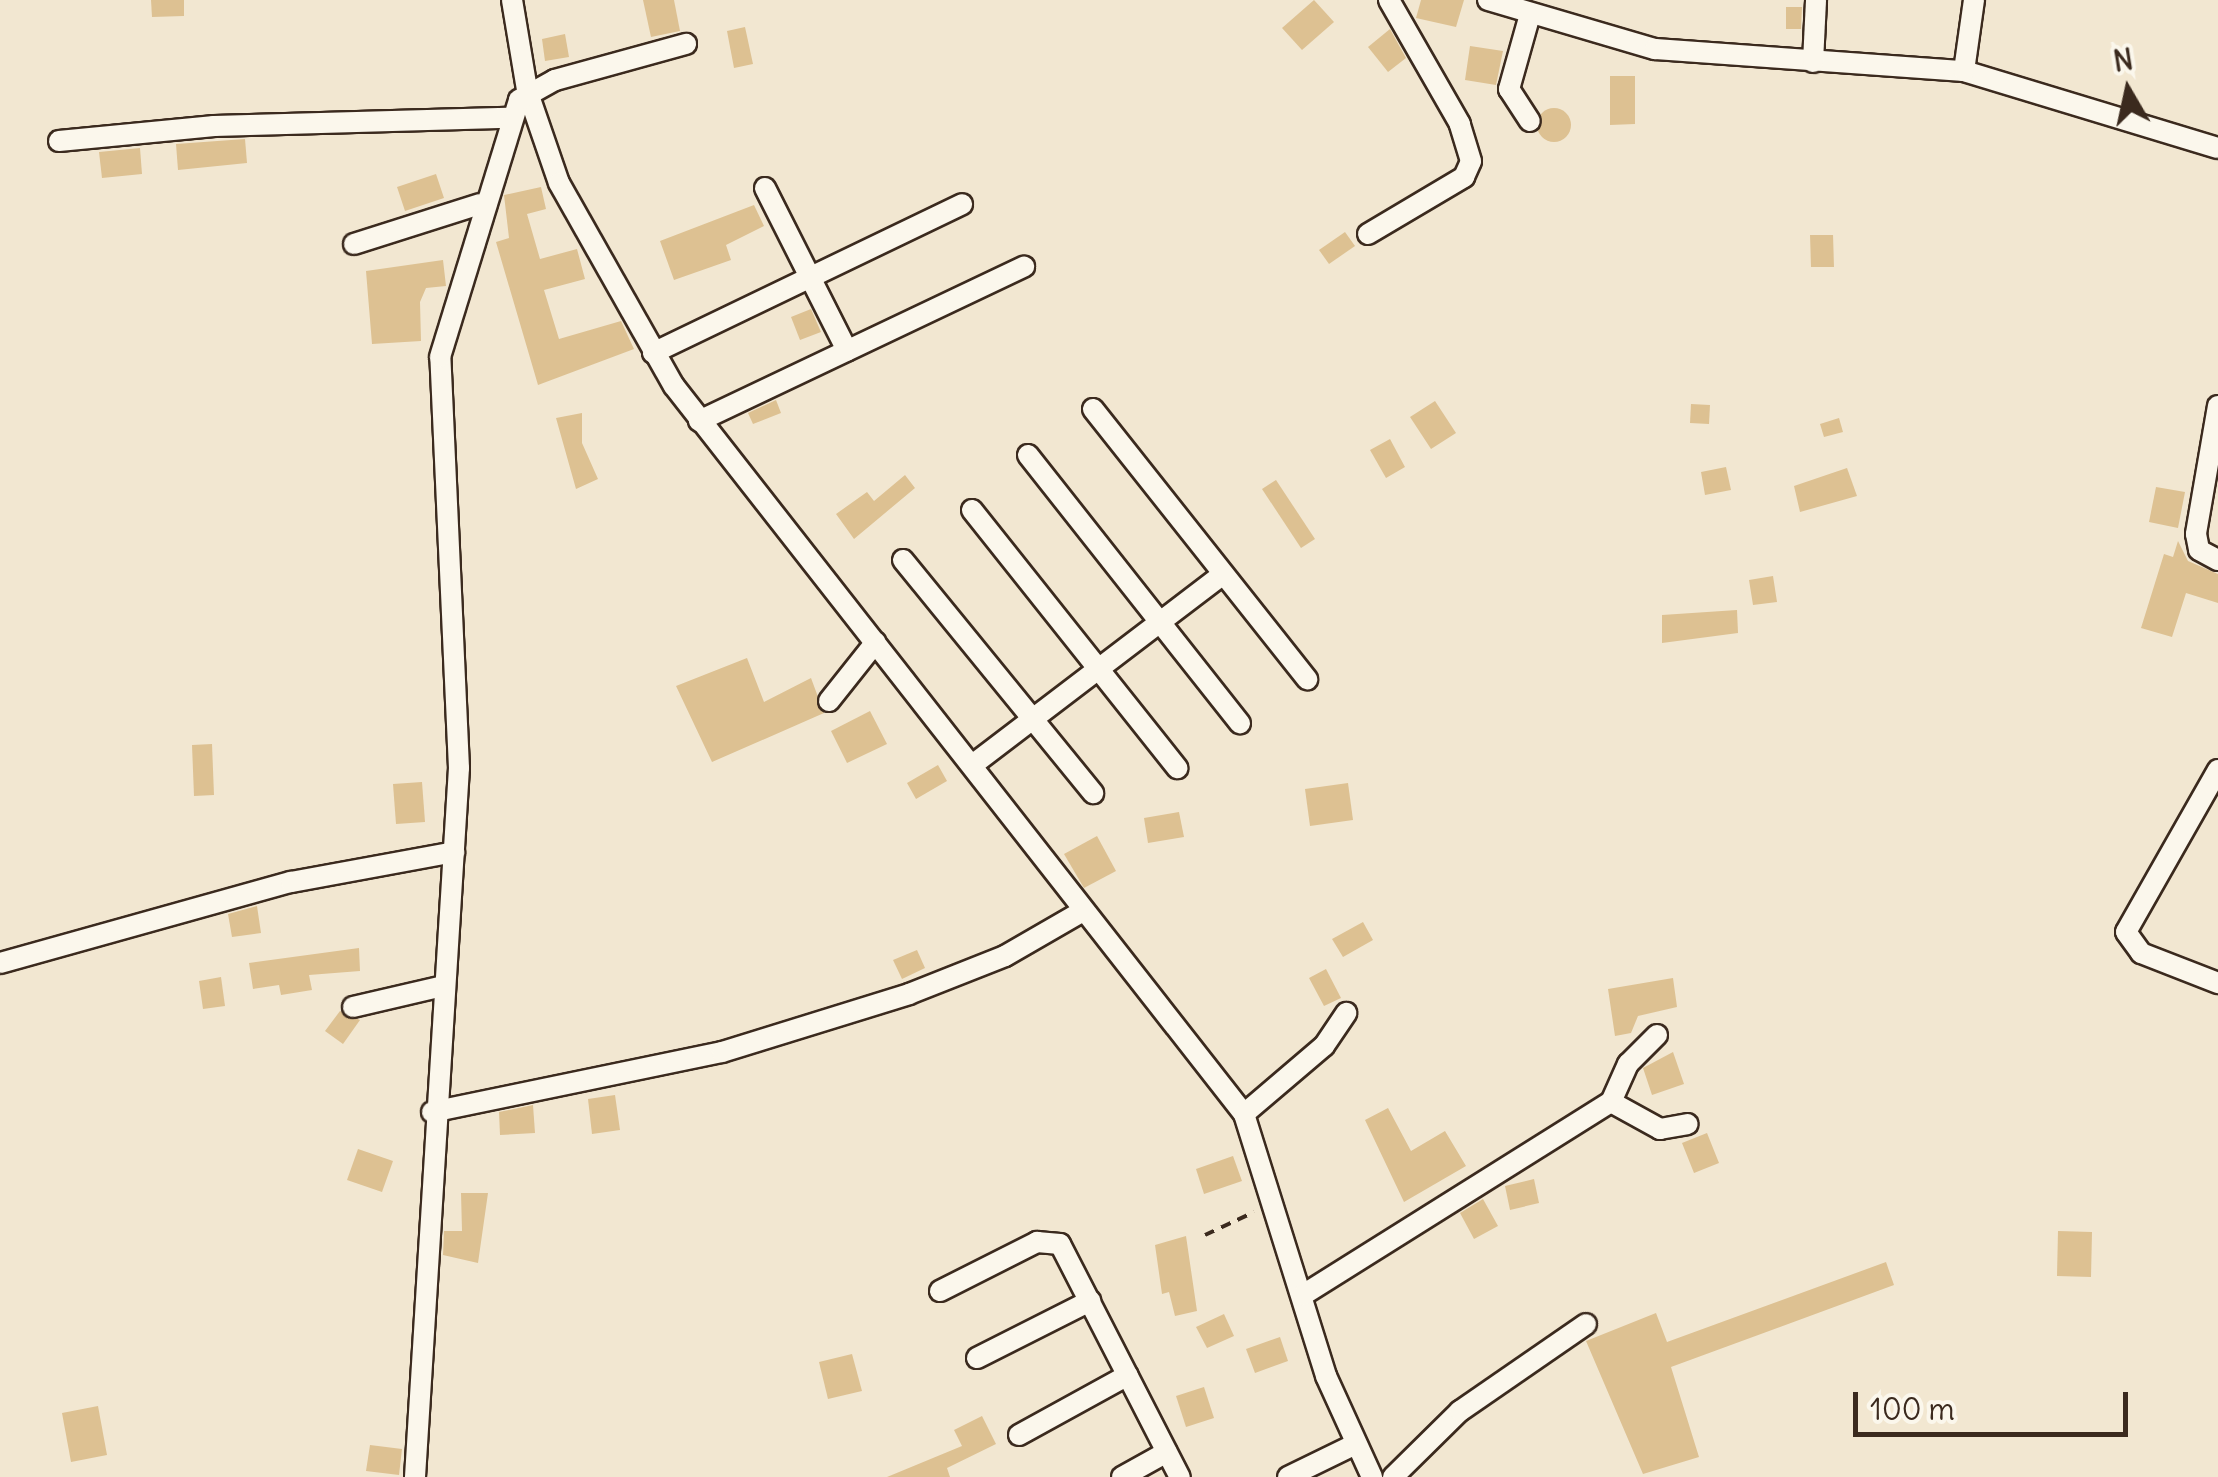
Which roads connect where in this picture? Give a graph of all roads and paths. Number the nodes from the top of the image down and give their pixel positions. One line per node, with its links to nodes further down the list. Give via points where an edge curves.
1 (512, 0): 10 (street)
2 (1389, 0): 18 (street, via 1460,124 1471,161 1464,177)
3 (1488, 0): 6 (street)
4 (1816, 0): 8 (street)
5 (1974, 0): 9 (street)
6 (1529, 18): 8 (street, via 1655,49); 12 (street, via 1509,88)
7 (686, 44): 10 (street)
8 (1814, 62): 9 (street)
9 (1964, 71): 14 (street)
10 (526, 90): 11 (street); 23 (street, via 559,184)
11 (508, 118): 13 (street, via 214,126); 16 (street)
12 (1530, 120)
13 (59, 141)
14 (2218, 148)
15 (766, 188): 21 (street)
16 (480, 204): 19 (street); 43 (street, via 438,383 461,664)
17 (962, 204): 21 (street)
18 (1368, 234)
19 (354, 244)
20 (1024, 267): 22 (street)
21 (809, 278): 22 (street); 23 (street)
22 (847, 350): 26 (street)
23 (653, 353): 26 (street)
24 (2218, 406): 30 (street, via 2196,534 2199,550)
25 (1093, 409): 31 (street)
26 (699, 421): 33 (street)
27 (1028, 455): 32 (street)
28 (972, 510): 34 (street)
29 (902, 560): 37 (street)
30 (2218, 560)
31 (1224, 574): 32 (street); 35 (street)
32 (1161, 622): 34 (street); 38 (street)
33 (876, 642): 36 (street); 39 (street)
34 (1100, 670): 37 (street); 40 (street)
35 (1307, 678)
36 (829, 701)
37 (1033, 722): 39 (street); 42 (street)
38 (1240, 722)
39 (976, 762): 44 (street)
40 (1177, 768)
41 (2218, 770): 46 (street, via 2126,932 2140,953)
42 (1093, 793)
43 (454, 852): 45 (street, via 291,882); 47 (street)
44 (1083, 911): 52 (street, via 989,962 722,1052); 53 (street)
45 (0, 963)
46 (2218, 982)
47 (443, 986): 48 (street); 52 (street)
48 (354, 1007)
49 (1346, 1013): 53 (street, via 1324,1046)
50 (1657, 1035): 51 (street, via 1628,1064)
51 (1612, 1102): 54 (street, via 1660,1129); 58 (street)
52 (432, 1112): 66 (street)
53 (1244, 1114): 55 (street)
54 (1688, 1124)
55 (1278, 1207): 56 (path); 58 (street)
56 (1206, 1235)
57 (940, 1291): 59 (street, via 1044,1240 1060,1244)
58 (1303, 1295): 64 (street)
59 (1090, 1301): 61 (street); 62 (street)
60 (1586, 1324): 71 (street, via 1460,1411)
61 (977, 1358)
62 (1128, 1375): 63 (street); 65 (street)
63 (1019, 1435)
64 (1354, 1445): 69 (street); 70 (street)
65 (1168, 1452): 67 (street); 68 (street)
66 (415, 1477)
67 (1122, 1477)
68 (1180, 1477)
69 (1288, 1477)
70 (1372, 1477)
71 (1392, 1477)

